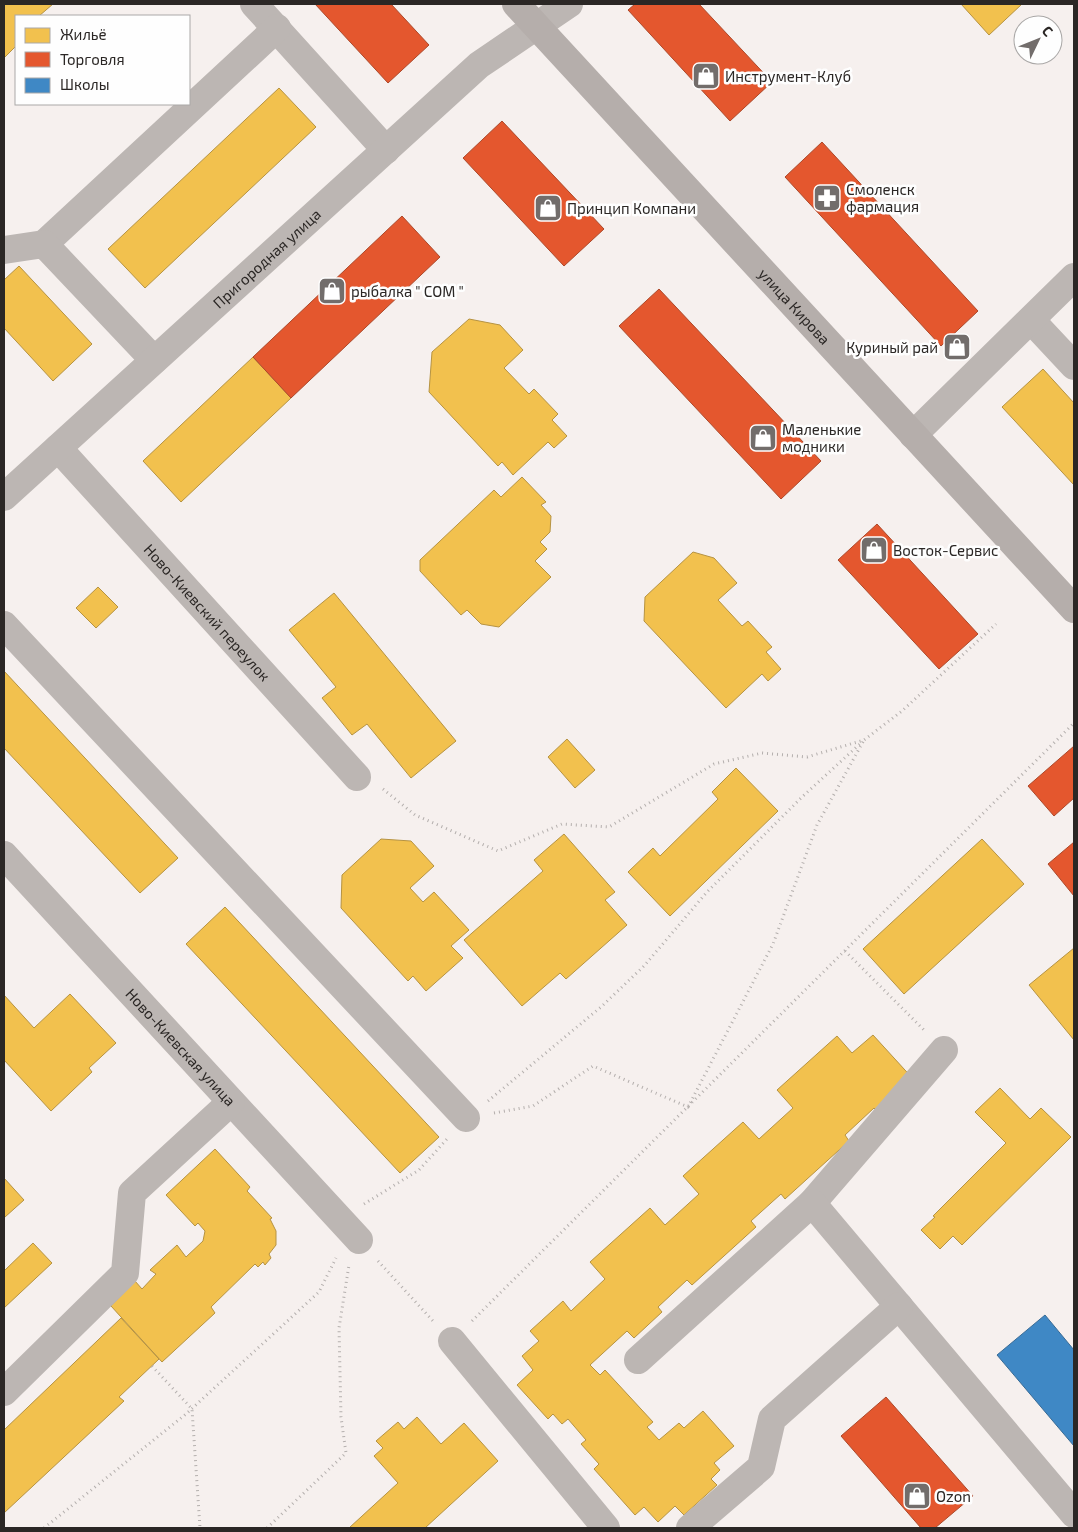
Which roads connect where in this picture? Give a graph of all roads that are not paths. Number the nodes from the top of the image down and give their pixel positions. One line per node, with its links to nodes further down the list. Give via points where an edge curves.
1 (254, 4): 5 (street)
2 (516, 4): 4 (main road, улица Кирова)
3 (569, 4): 4 (street, Пригородная улица)
4 (536, 27): 6 (street, Пригородная улица, via 479,65); 13 (main road, улица Кирова)
5 (276, 28): 6 (street); 7 (street)
6 (386, 150): 11 (street, Пригородная улица)
7 (44, 244): 8 (street); 11 (street)
8 (4, 250)
9 (1074, 277): 10 (street)
10 (1031, 320): 12 (street); 13 (street)
11 (154, 360): 14 (street, Пригородная улица)
12 (1074, 366)
13 (913, 435): 16 (main road, улица Кирова)
14 (58, 448): 15 (street, Пригородная улица); 18 (street, Ново-Киевский переулок)
15 (4, 497)
16 (1074, 609)
17 (4, 625): 22 (street)
18 (357, 777)
19 (4, 855): 21 (street, Ново-Киевская улица)
20 (944, 1050): 23 (street)
21 (231, 1102): 24 (street, Ново-Киевская улица); 28 (street, via 132,1193 125,1273)
22 (466, 1118)
23 (812, 1203): 25 (street); 27 (street)
24 (350, 1231)
25 (898, 1306): 29 (street); 31 (street, via 772,1419 761,1467)
26 (452, 1341): 30 (street)
27 (638, 1360)
28 (4, 1392)
29 (1074, 1514)
30 (606, 1528)
31 (690, 1528)

